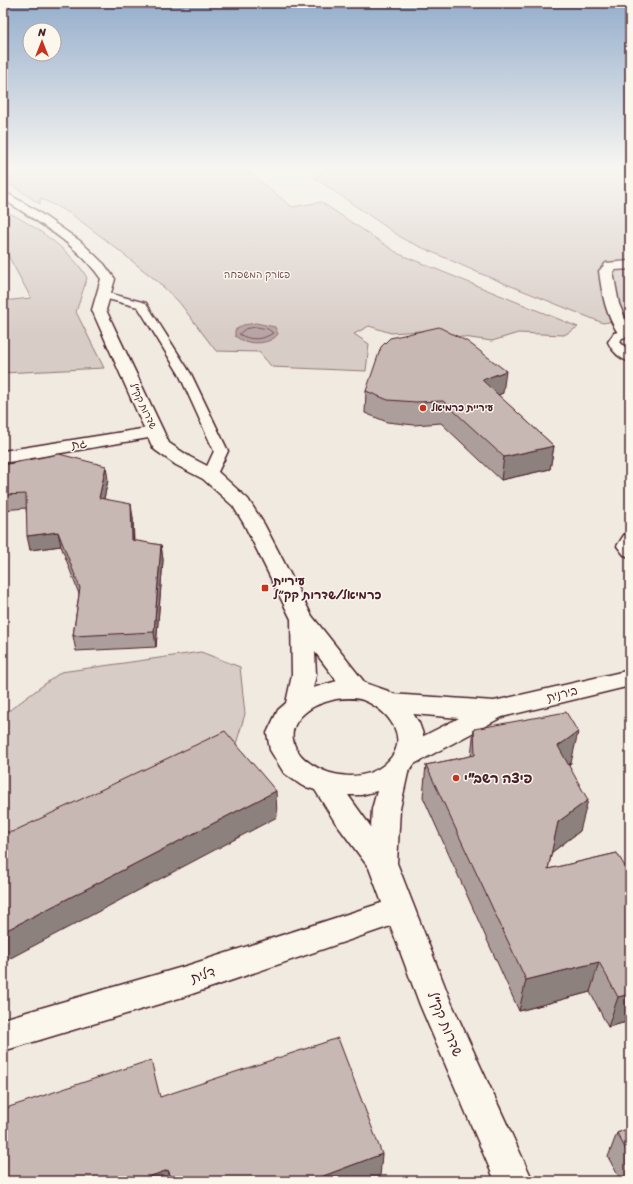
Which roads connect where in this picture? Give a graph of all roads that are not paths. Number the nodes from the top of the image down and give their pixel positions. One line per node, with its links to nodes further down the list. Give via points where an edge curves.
1 (47, 224): 3 (street, שדרות קק"ל, via 70,240 103,271 108,279)
2 (630, 265): 4 (street, via 611,266 606,271 618,324)
3 (104, 295): 6 (street, שדרות קק"ל, via 99,310); 8 (lane, via 142,305 185,374 221,451)
4 (627, 333): 5 (lane, via 618,336 614,342 617,348)
5 (630, 358)
6 (154, 432): 7 (street, גת); 8 (street, שדרות קק"ל, via 161,446)
7 (3, 457)
8 (210, 475): 11 (street, שדרות קק"ל, via 240,503 254,524)
9 (630, 538): 10 (lane, via 625,546)
10 (630, 552)
11 (302, 619): 13 (street); 14 (street, via 304,675)
12 (630, 678): 16 (street, בירנית)
13 (358, 691): 14 (street, via 334,690 315,694); 15 (street)
14 (298, 703): 18 (street, via 287,714 280,728 280,743 286,757 297,770 313,780)
15 (390, 703): 16 (street, בירנית); 17 (street, via 408,724 411,736 410,748)
16 (495, 710): 17 (street, בירנית)
17 (401, 763): 18 (street, via 383,778 368,784 350,786); 19 (street, via 386,809)
18 (325, 783): 19 (street)
19 (382, 863): 20 (street, שדרות קק"ל)
20 (400, 910): 21 (street, דלית, via 186,981); 22 (street, שדרות קק"ל, via 436,1006)
21 (3, 1035)
22 (514, 1181)

